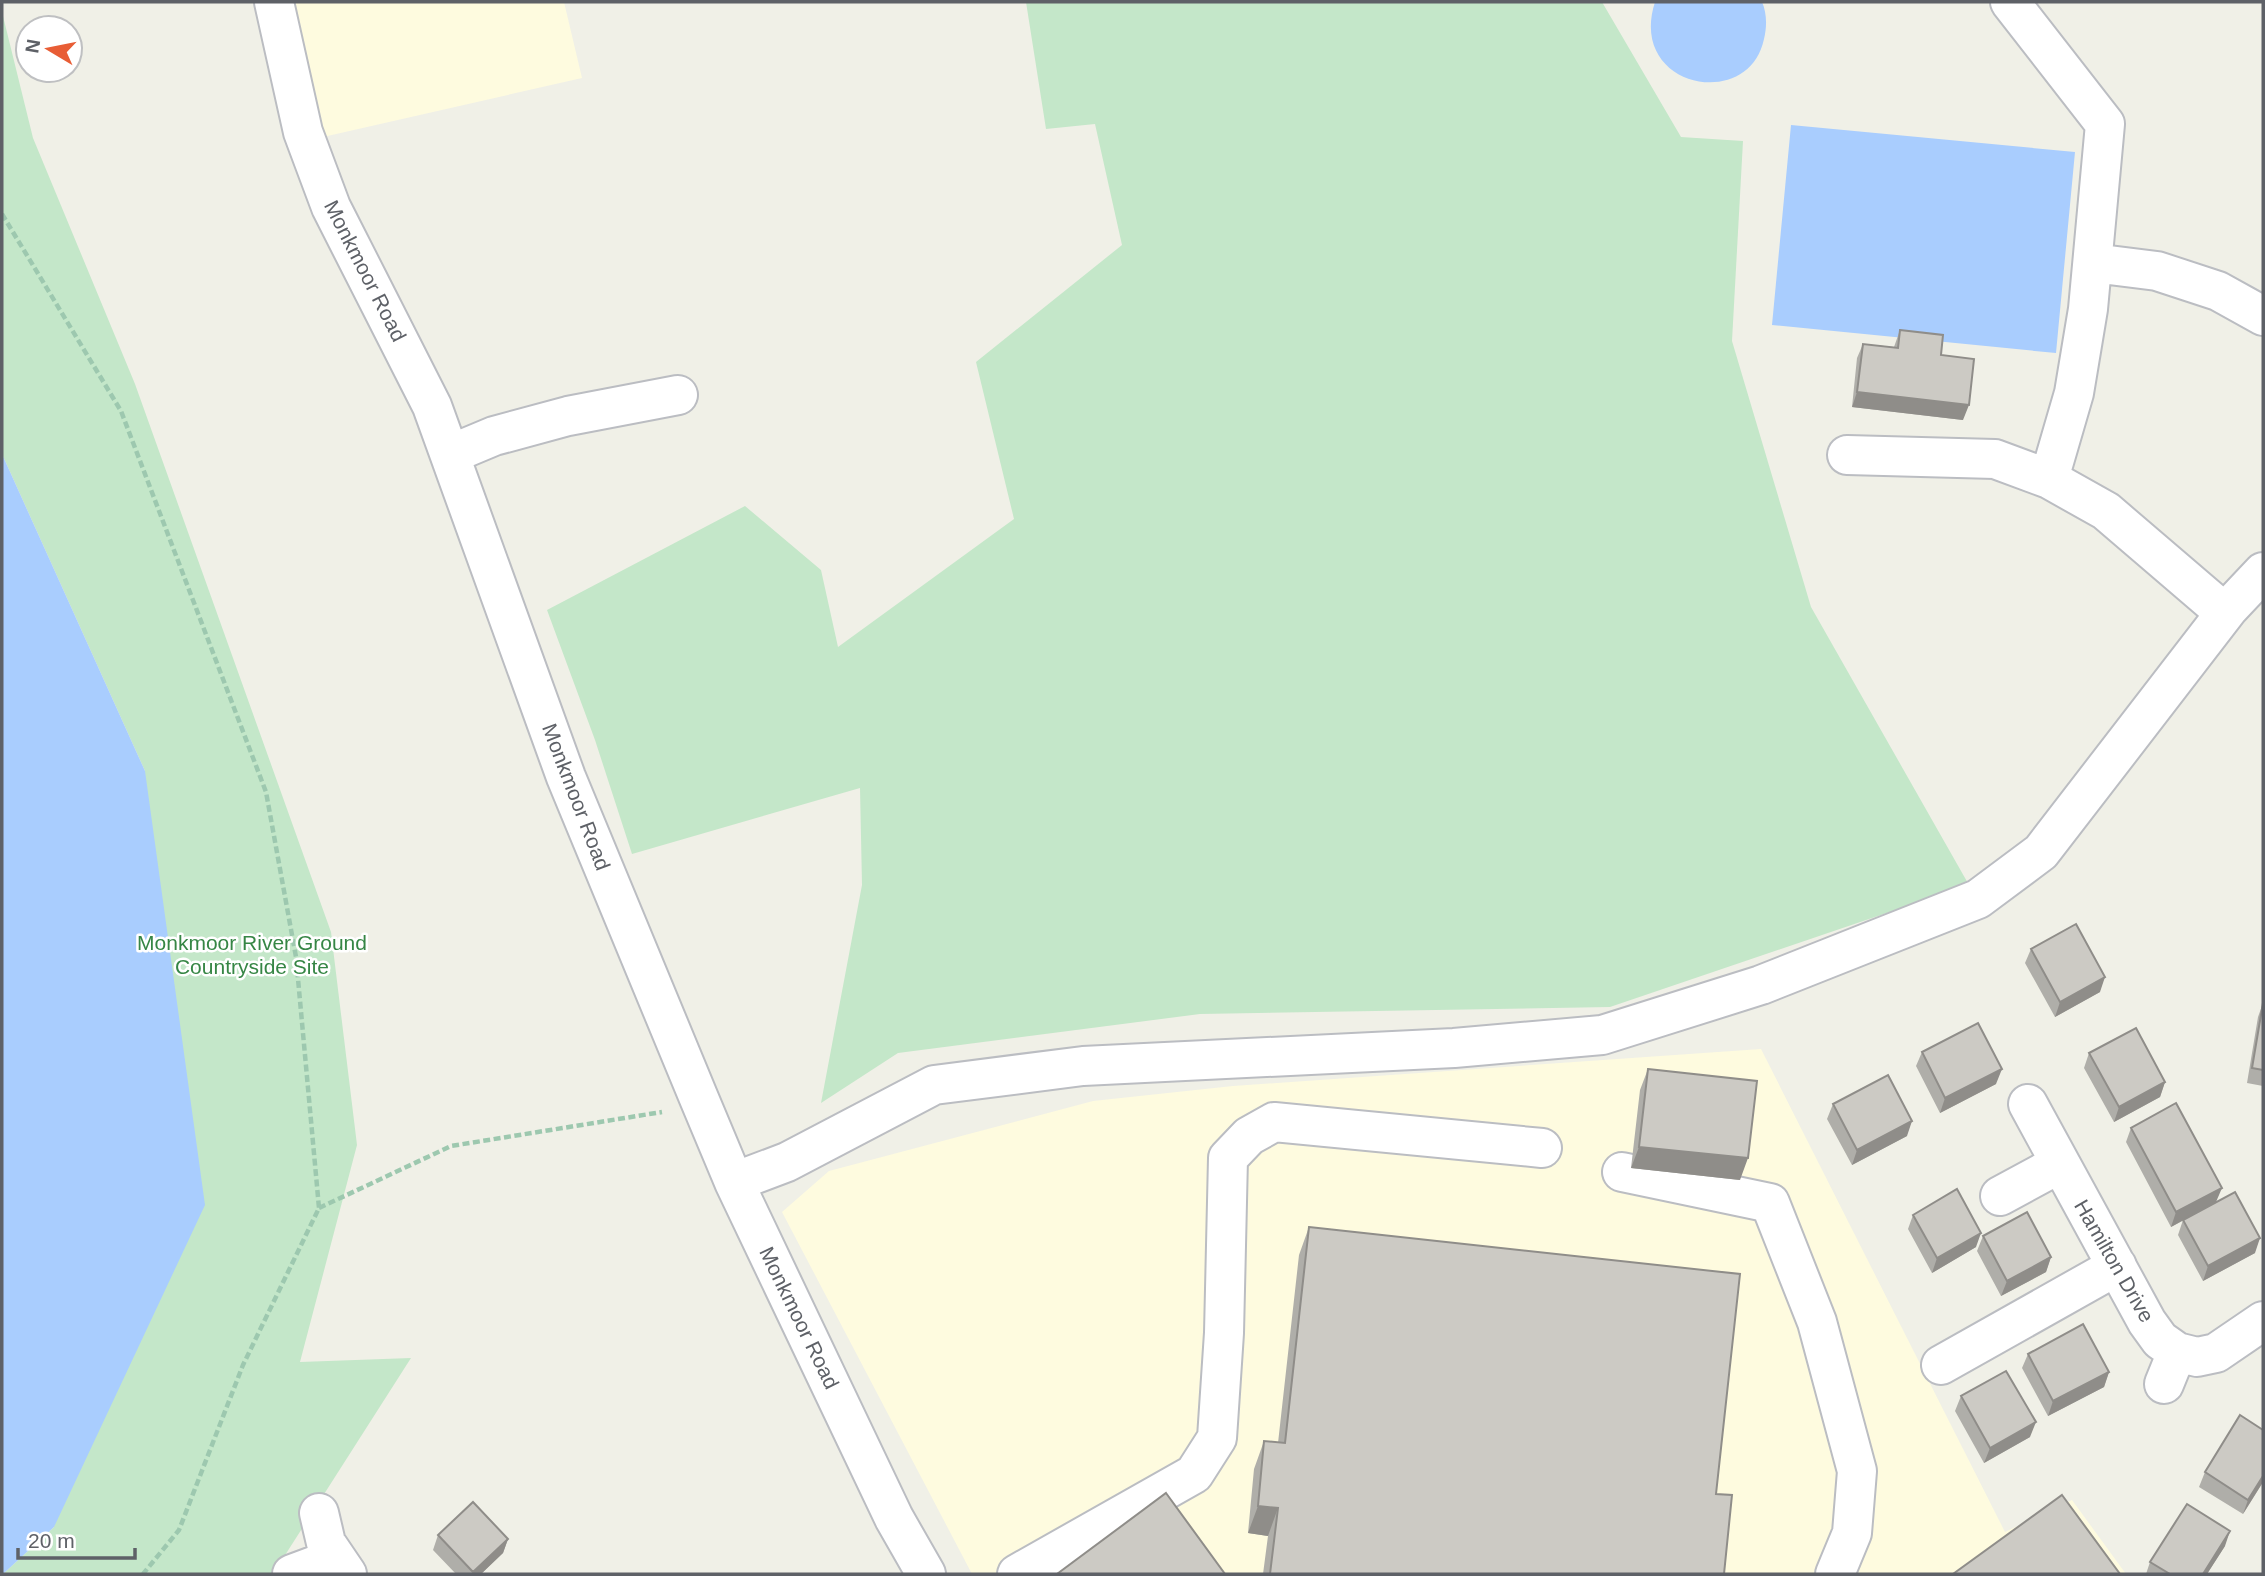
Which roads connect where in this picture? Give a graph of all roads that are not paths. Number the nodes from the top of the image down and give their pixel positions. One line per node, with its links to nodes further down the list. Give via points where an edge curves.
1 (274, 2): 6 (street, Monkmoor Road, via 303,132 331,207 432,406)
2 (2010, 2): 3 (street, via 2105,124)
3 (2092, 263): 4 (street, via 2157,271 2218,290); 8 (street, via 2074,393)
4 (2263, 316)
5 (678, 395): 6 (street, via 568,416 494,436)
6 (451, 454): 15 (street, Monkmoor Road, via 566,778)
7 (1847, 455): 8 (street, via 1995,459)
8 (2049, 479): 10 (street, via 2106,511)
9 (2263, 572): 10 (street)
10 (2225, 613): 15 (street, via 2041,852 1978,900 1761,985 1602,1035 1454,1048 1083,1066 934,1085 786,1162)
11 (2028, 1104): 13 (street, Hamilton Drive)
12 (1542, 1148): 20 (street, via 1274,1122 1249,1136 1228,1158 1217,1438 1194,1474)
13 (2059, 1164): 16 (street); 17 (street, Hamilton Drive)
14 (1622, 1172): 27 (street, via 1770,1203 1818,1322 1857,1471 1852,1533)
15 (734, 1182): 25 (street, Monkmoor Road, via 894,1518)
16 (2000, 1196)
17 (2117, 1266): 18 (street, Hamilton Drive, via 2171,1368 2216,1353); 19 (street)
18 (2263, 1321)
19 (1941, 1365)
20 (1161, 1492): 22 (street); 26 (street)
21 (319, 1513): 23 (street, via 326,1543)
22 (1183, 1523)
23 (341, 1566): 24 (street)
24 (292, 1574)
25 (926, 1574)
26 (1017, 1574)
27 (1835, 1574)

